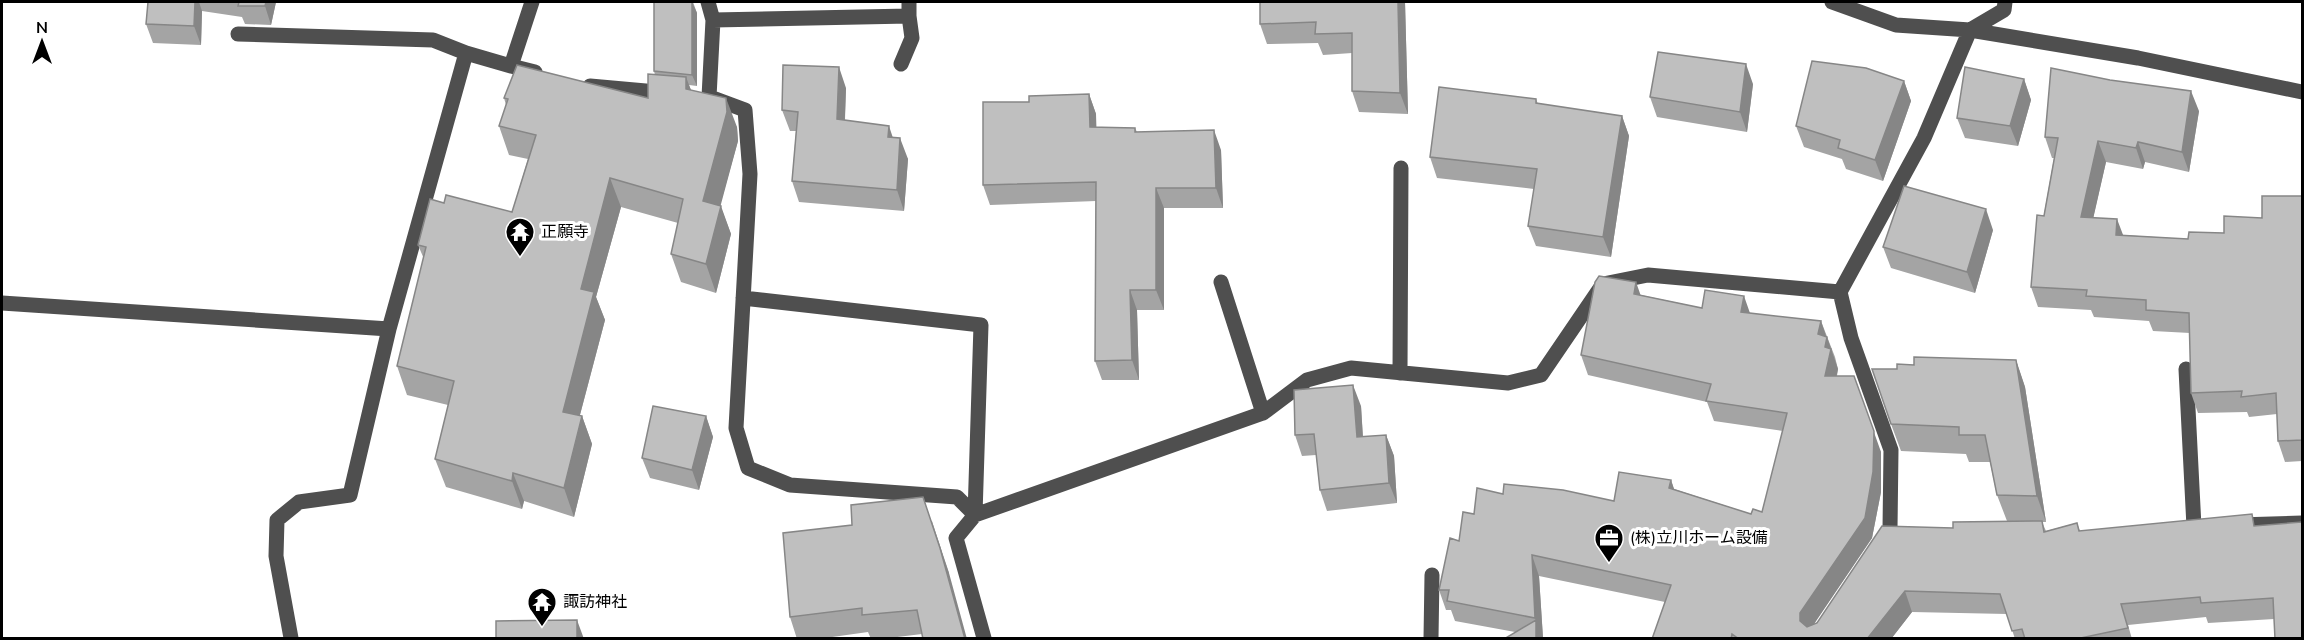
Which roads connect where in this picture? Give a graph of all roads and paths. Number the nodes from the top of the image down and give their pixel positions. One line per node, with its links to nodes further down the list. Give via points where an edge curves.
1 (532, 2): 11 (street)
2 (708, 2): 6 (street)
3 (1832, 2): 7 (street, via 1896,25)
4 (2005, 2): 7 (street, via 2004,10)
5 (909, 9): 6 (street); 10 (street, via 912,38)
6 (713, 20): 15 (street)
7 (1970, 30): 14 (street, via 2138,58); 18 (street, via 1924,138)
8 (238, 34): 9 (street, via 433,40)
9 (466, 53): 11 (street); 21 (street)
10 (901, 64)
11 (511, 66): 12 (street)
12 (553, 77)
13 (573, 82): 15 (street)
14 (2302, 92)
15 (697, 96): 19 (street, via 745,111 750,174)
16 (1401, 168): 23 (street)
17 (1221, 282): 24 (street)
18 (1840, 292): 23 (street, via 1648,275 1603,284 1541,375 1508,383); 29 (street, via 1851,338 1892,450 1896,530)
19 (743, 298): 25 (street, via 736,429 748,468 790,485 957,497); 25 (street, via 981,325)
20 (2, 303): 21 (street)
21 (389, 329): 31 (street, via 350,495 299,502 277,520 276,556)
22 (2186, 369): 28 (street)
23 (1400, 373): 24 (street, via 1351,368 1307,380)
24 (1263, 413): 25 (street)
25 (975, 515): 32 (street, via 956,538)
26 (2302, 523): 27 (street)
27 (2226, 526)
28 (2194, 527)
29 (1871, 558)
30 (1432, 575): 33 (street)
31 (291, 639)
32 (984, 639)
33 (1431, 639)

